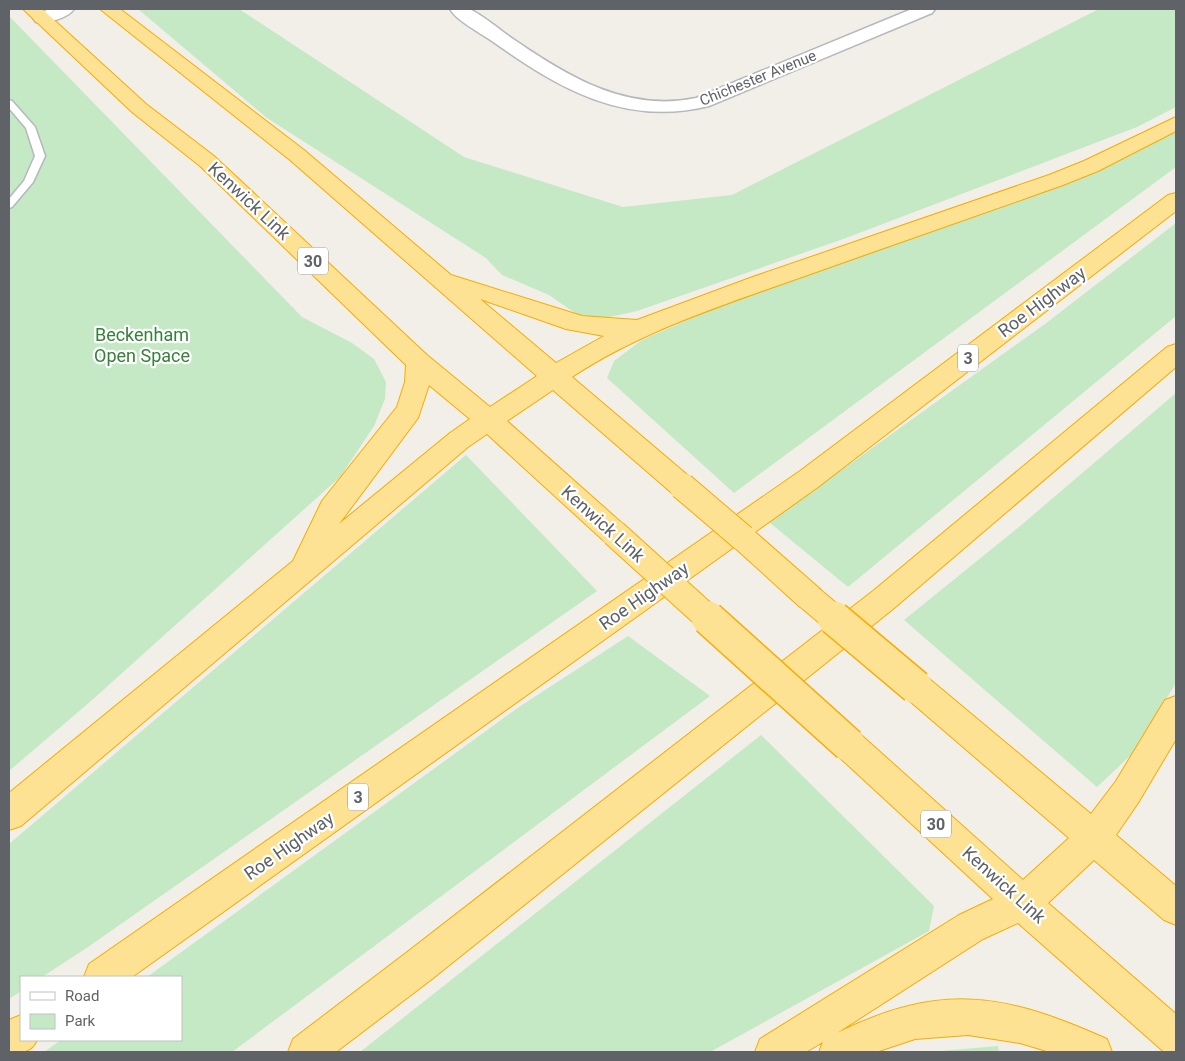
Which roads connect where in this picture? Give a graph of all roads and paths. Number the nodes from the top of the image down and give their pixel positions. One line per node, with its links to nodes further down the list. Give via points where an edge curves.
1 (64, 9): 5 (street)
2 (109, 9): 10 (highway, via 297,155)
3 (458, 9): 4 (street, Chichester Avenue, via 568,83 608,99 675,108 702,102)
4 (926, 9)
5 (37, 13): 13 (highway, Kenwick Link / 30, via 139,108 207,161)
6 (9, 103): 9 (lane, via 30,127 40,156 28,182)
7 (1176, 123): 11 (highway, via 1056,180)
8 (1176, 200): 22 (highway, Roe Highway / 3, via 809,479)
9 (9, 205)
10 (445, 281): 11 (highway, via 582,326 612,330); 14 (highway, via 516,345)
11 (640, 328): 14 (highway)
12 (1176, 353): 26 (highway, via 883,600)
13 (418, 362): 15 (highway, Kenwick Link / 30); 16 (highway, via 410,411 332,509)
14 (555, 375): 15 (highway); 19 (highway, bridge)
15 (487, 419): 16 (highway); 20 (highway, Kenwick Link / 30, bridge)
16 (301, 571): 18 (highway)
17 (1176, 710): 19 (highway, via 1128,792)
18 (9, 814)
19 (1093, 839): 20 (highway); 21 (highway)
20 (1024, 902): 24 (highway, Kenwick Link / 30); 27 (highway, via 971,927)
21 (1176, 908)
22 (103, 976)
23 (20, 1035): 25 (highway)
24 (1176, 1038)
25 (9, 1042)
26 (306, 1052)
27 (772, 1052)
28 (837, 1052): 29 (highway, via 890,1028 928,1019 970,1017 1013,1022 1065,1038)
29 (1094, 1052)

